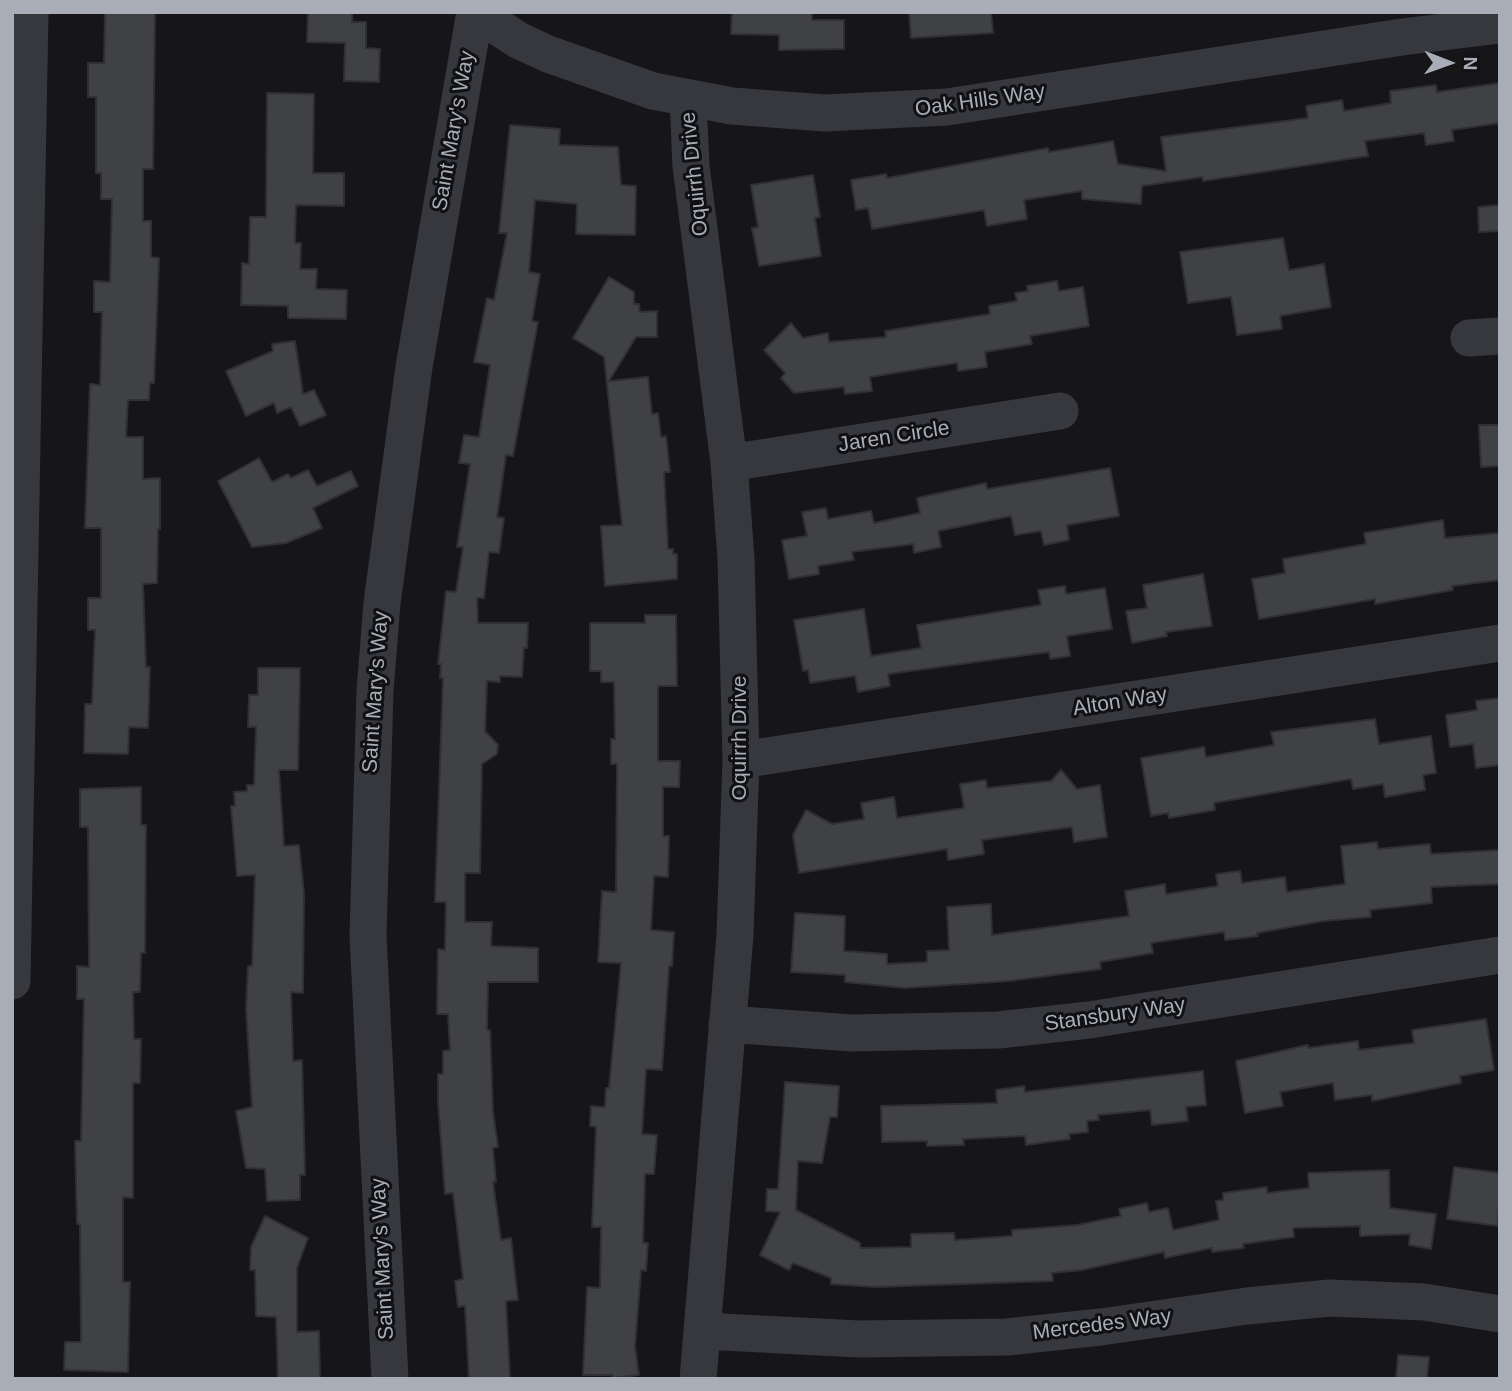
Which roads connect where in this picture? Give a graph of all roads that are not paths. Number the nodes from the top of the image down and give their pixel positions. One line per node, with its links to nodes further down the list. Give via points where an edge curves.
1 (30, 12): 10 (street)
2 (475, 12): 4 (street, Oak Hills Way, via 548,54); 14 (street, Saint Mary's Way, via 414,367 382,603 375,691 368,935)
3 (1500, 25): 4 (street, Oak Hills Way, via 910,111 825,114)
4 (688, 99): 6 (street, Oquirrh Drive, via 691,166)
5 (1059, 411): 6 (street, Jaren Circle)
6 (729, 463): 8 (street, Oquirrh Drive, via 737,572)
7 (1500, 643): 8 (street, Alton Way)
8 (741, 760): 11 (street, Oquirrh Drive, via 740,847)
9 (1500, 955): 11 (street, Stansbury Way, via 1090,1020 998,1030 852,1034)
10 (12, 981)
11 (727, 1024): 13 (street, Oquirrh Drive)
12 (1500, 1314): 13 (street, Mercedes Way, via 1424,1302 1331,1298 1007,1337 859,1339)
13 (703, 1331): 15 (street, Oquirrh Drive)
14 (390, 1379)
15 (698, 1379)

